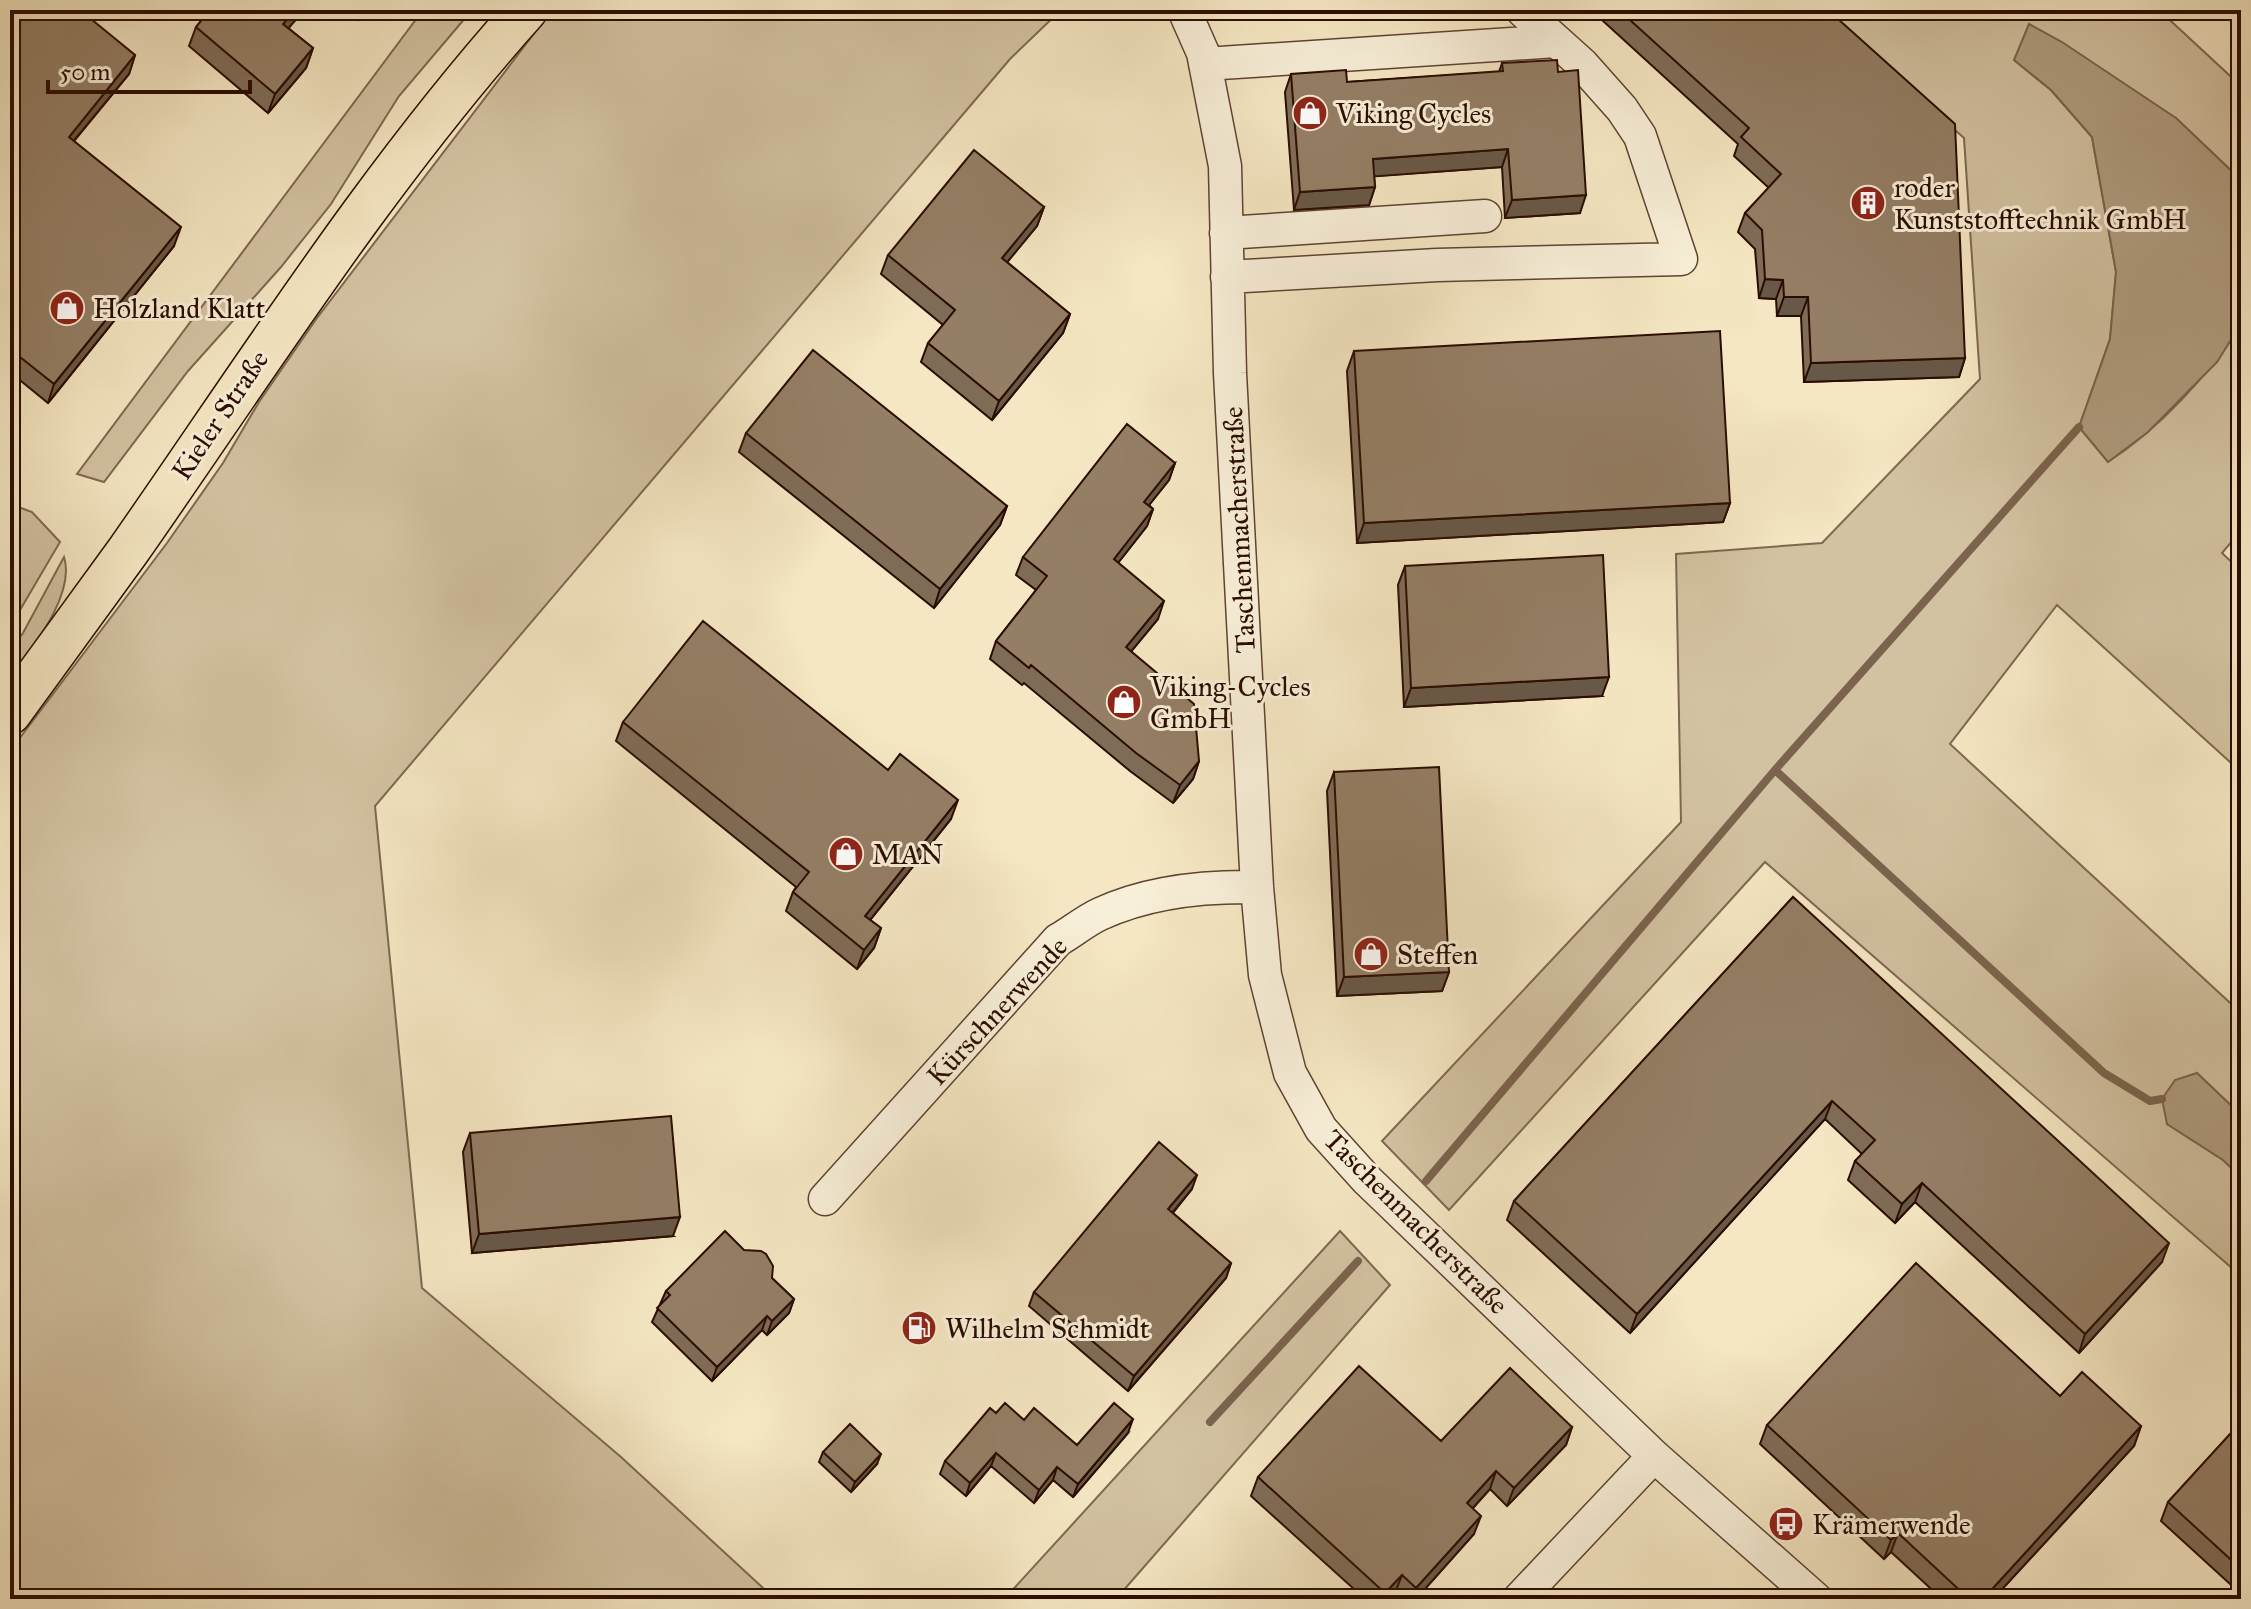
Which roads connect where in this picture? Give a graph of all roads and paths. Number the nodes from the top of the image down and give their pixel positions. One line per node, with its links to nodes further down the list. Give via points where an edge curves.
1 (526, 10): 11 (main road, Kieler Straße, via 477,64 302,295)
2 (1184, 10): 5 (street, Taschenmacherstraße)
3 (1522, 10): 4 (street)
4 (1556, 41): 5 (street); 9 (street, via 1622,109 1640,136 1681,259)
5 (1205, 64): 8 (street, Taschenmacherstraße, via 1225,166)
6 (1485, 216): 7 (street)
7 (1436, 219): 8 (street); 9 (street)
8 (1226, 233): 10 (street, Taschenmacherstraße)
9 (1437, 265): 10 (street)
10 (1227, 277): 12 (street, Taschenmacherstraße)
11 (10, 713)
12 (1257, 887): 13 (street, Kürschnerwende, via 1146,897 1099,915 1058,940); 14 (street, Taschenmacherstraße, via 1265,975 1290,1073 1321,1129 1367,1180)
13 (825, 1199)
14 (1654, 1456): 15 (street); 16 (street, Taschenmacherstraße)
15 (1519, 1599)
16 (1816, 1599)

